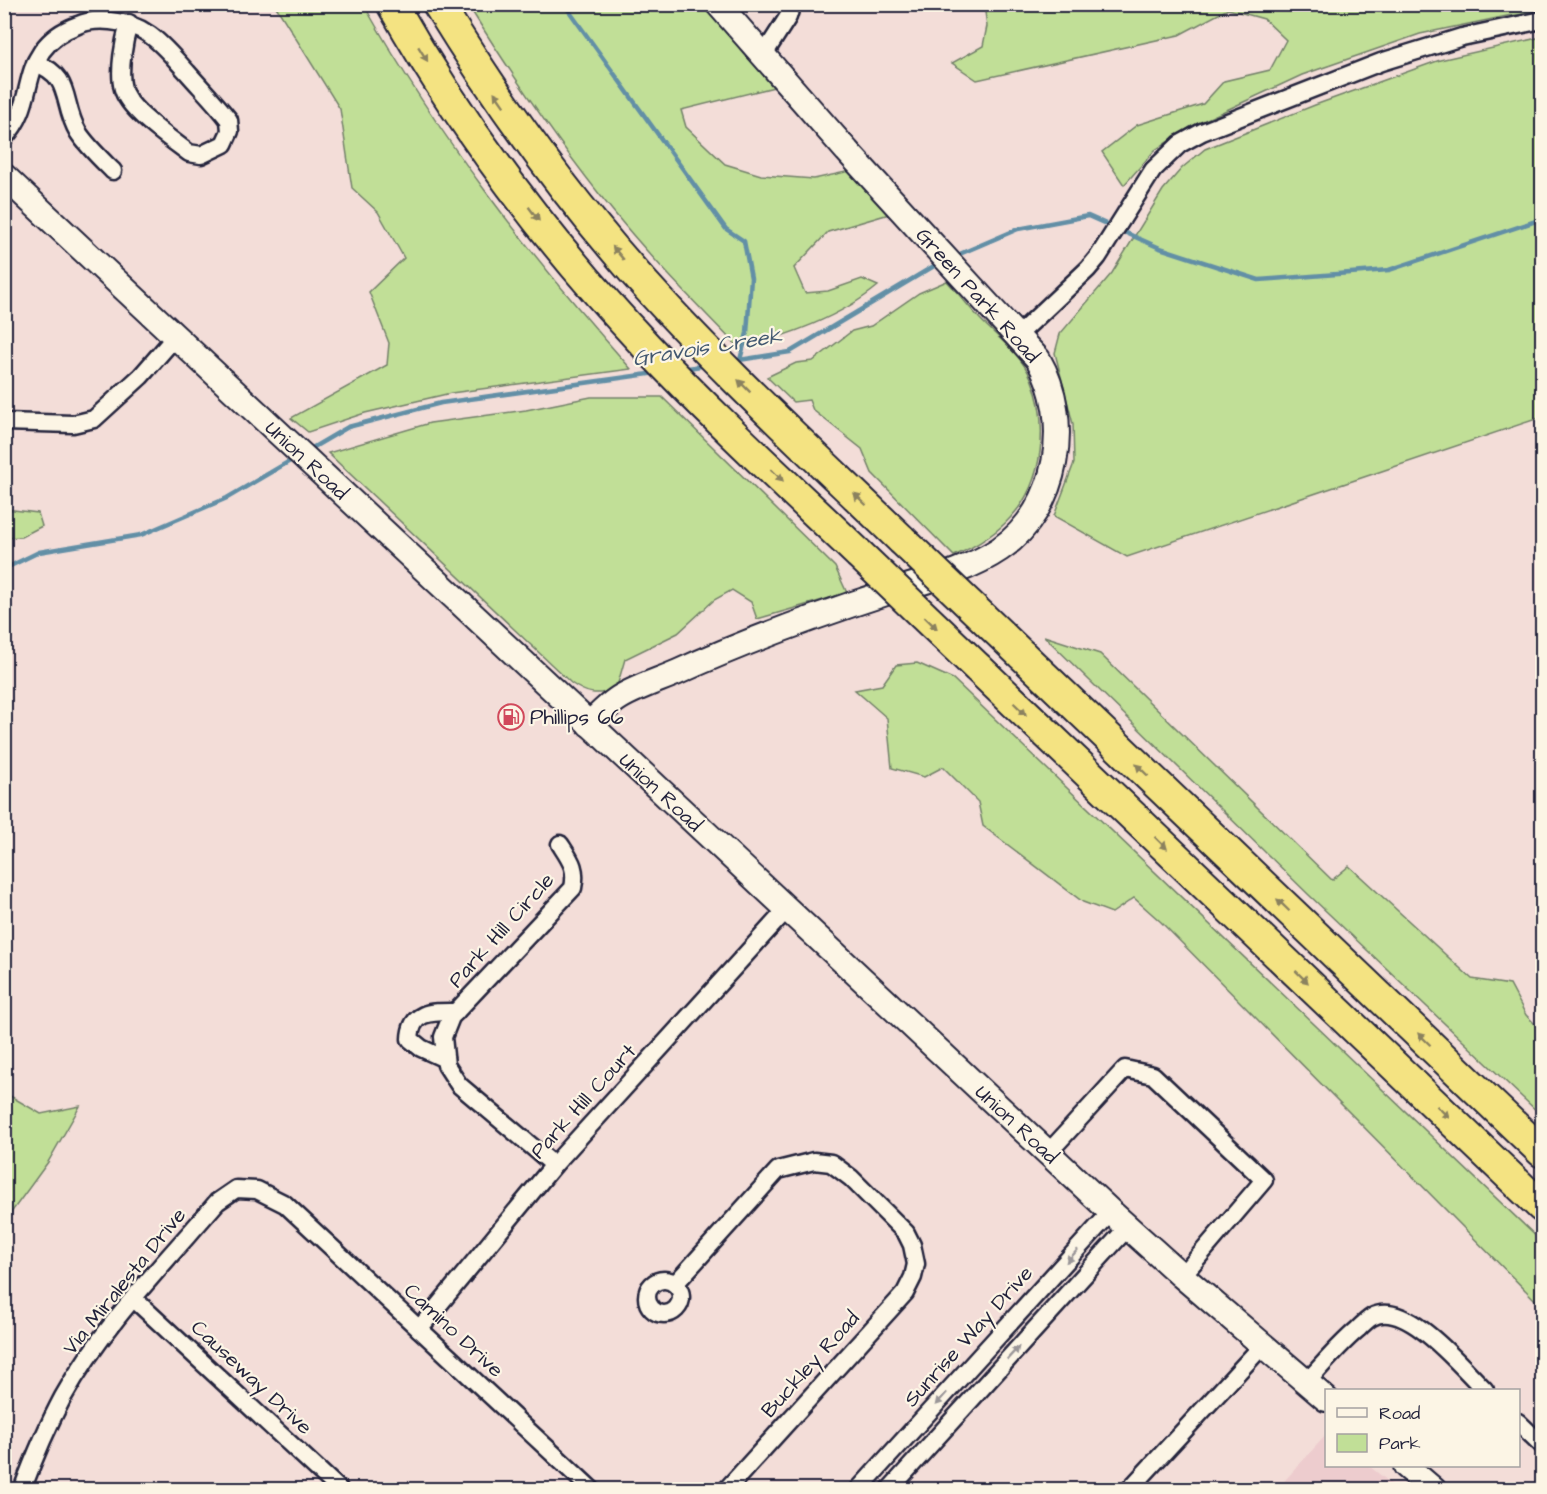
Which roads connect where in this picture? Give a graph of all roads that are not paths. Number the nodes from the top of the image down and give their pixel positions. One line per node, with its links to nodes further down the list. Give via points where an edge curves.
1 (392, 4): 24 (highway, one-way to 24, bridge, via 491,157 609,306 648,348)
2 (438, 4): 20 (highway, one-way to 2, bridge, via 700,343 579,208 529,142)
3 (718, 4): 7 (main road, Green Park Road)
4 (792, 4): 7 (street, via 788,18)
5 (1542, 20): 12 (street, via 1462,37 1381,62 1221,124 1180,144 1153,170 1088,269)
6 (129, 23): 6 (street, via 156,38 229,120 230,130 218,149 201,155 189,153 127,99 122,81); 8 (street, via 98,20 67,29 52,39)
7 (763, 56): 12 (main road, Green Park Road)
8 (35, 63): 9 (street, via 23,109); 10 (street, via 48,68 63,85 74,124)
9 (4, 138)
10 (113, 171)
11 (4, 176): 13 (main road, Union Road)
12 (1017, 336): 15 (main road, Green Park Road, via 1045,372 1057,428 1044,497 1015,538 958,570 790,625 725,651 617,699)
13 (175, 337): 14 (street, via 141,376 94,419 73,424); 15 (main road, Union Road)
14 (4, 422)
15 (589, 724): 17 (main road, Union Road)
16 (560, 844): 18 (street, Park Hill Circle, via 573,867 573,888)
17 (787, 909): 21 (main road, Union Road); 22 (street, Park Hill Court)
18 (456, 1012): 19 (street, Park Hill Circle, via 443,1037); 19 (street, Park Hill Circle, via 419,1016 411,1028 410,1040)
19 (446, 1059): 22 (street, Park Hill Circle, via 459,1085)
20 (1542, 1152)
21 (1048, 1153): 25 (main road, Union Road); 26 (street, via 1125,1070 1153,1075 1264,1180)
22 (554, 1165): 29 (street, Park Hill Court)
23 (285, 1204): 28 (street, Via Miralesta Drive, via 257,1190 236,1189 217,1202); 29 (street, Camino Drive)
24 (1542, 1207)
25 (1120, 1220): 26 (main road, Union Road); 41 (street, Sunrise Way Drive, one-way to 41); 42 (street, one-way to 25)
26 (1182, 1276): 30 (main road, Union Road)
27 (675, 1284): 40 (street, Buckley Road, via 778,1170 814,1161 831,1163 851,1178 906,1233 912,1245 916,1264 905,1293)
28 (134, 1299): 37 (street, Via Miralesta Drive, via 64,1396); 38 (street, Causeway Drive)
29 (419, 1329): 39 (street, Camino Drive)
30 (1263, 1345): 31 (main road, Union Road); 43 (street)
31 (1307, 1382): 32 (street, via 1345,1340 1372,1317 1383,1314 1414,1323); 33 (main road, Union Road)
32 (1484, 1389)
33 (1325, 1398)
34 (1520, 1424): 35 (street)
35 (1542, 1445)
36 (1407, 1467): 44 (main road)
37 (22, 1490)
38 (340, 1490)
39 (592, 1490)
40 (726, 1490)
41 (858, 1490)
42 (889, 1490)
43 (1129, 1490)
44 (1434, 1490)

